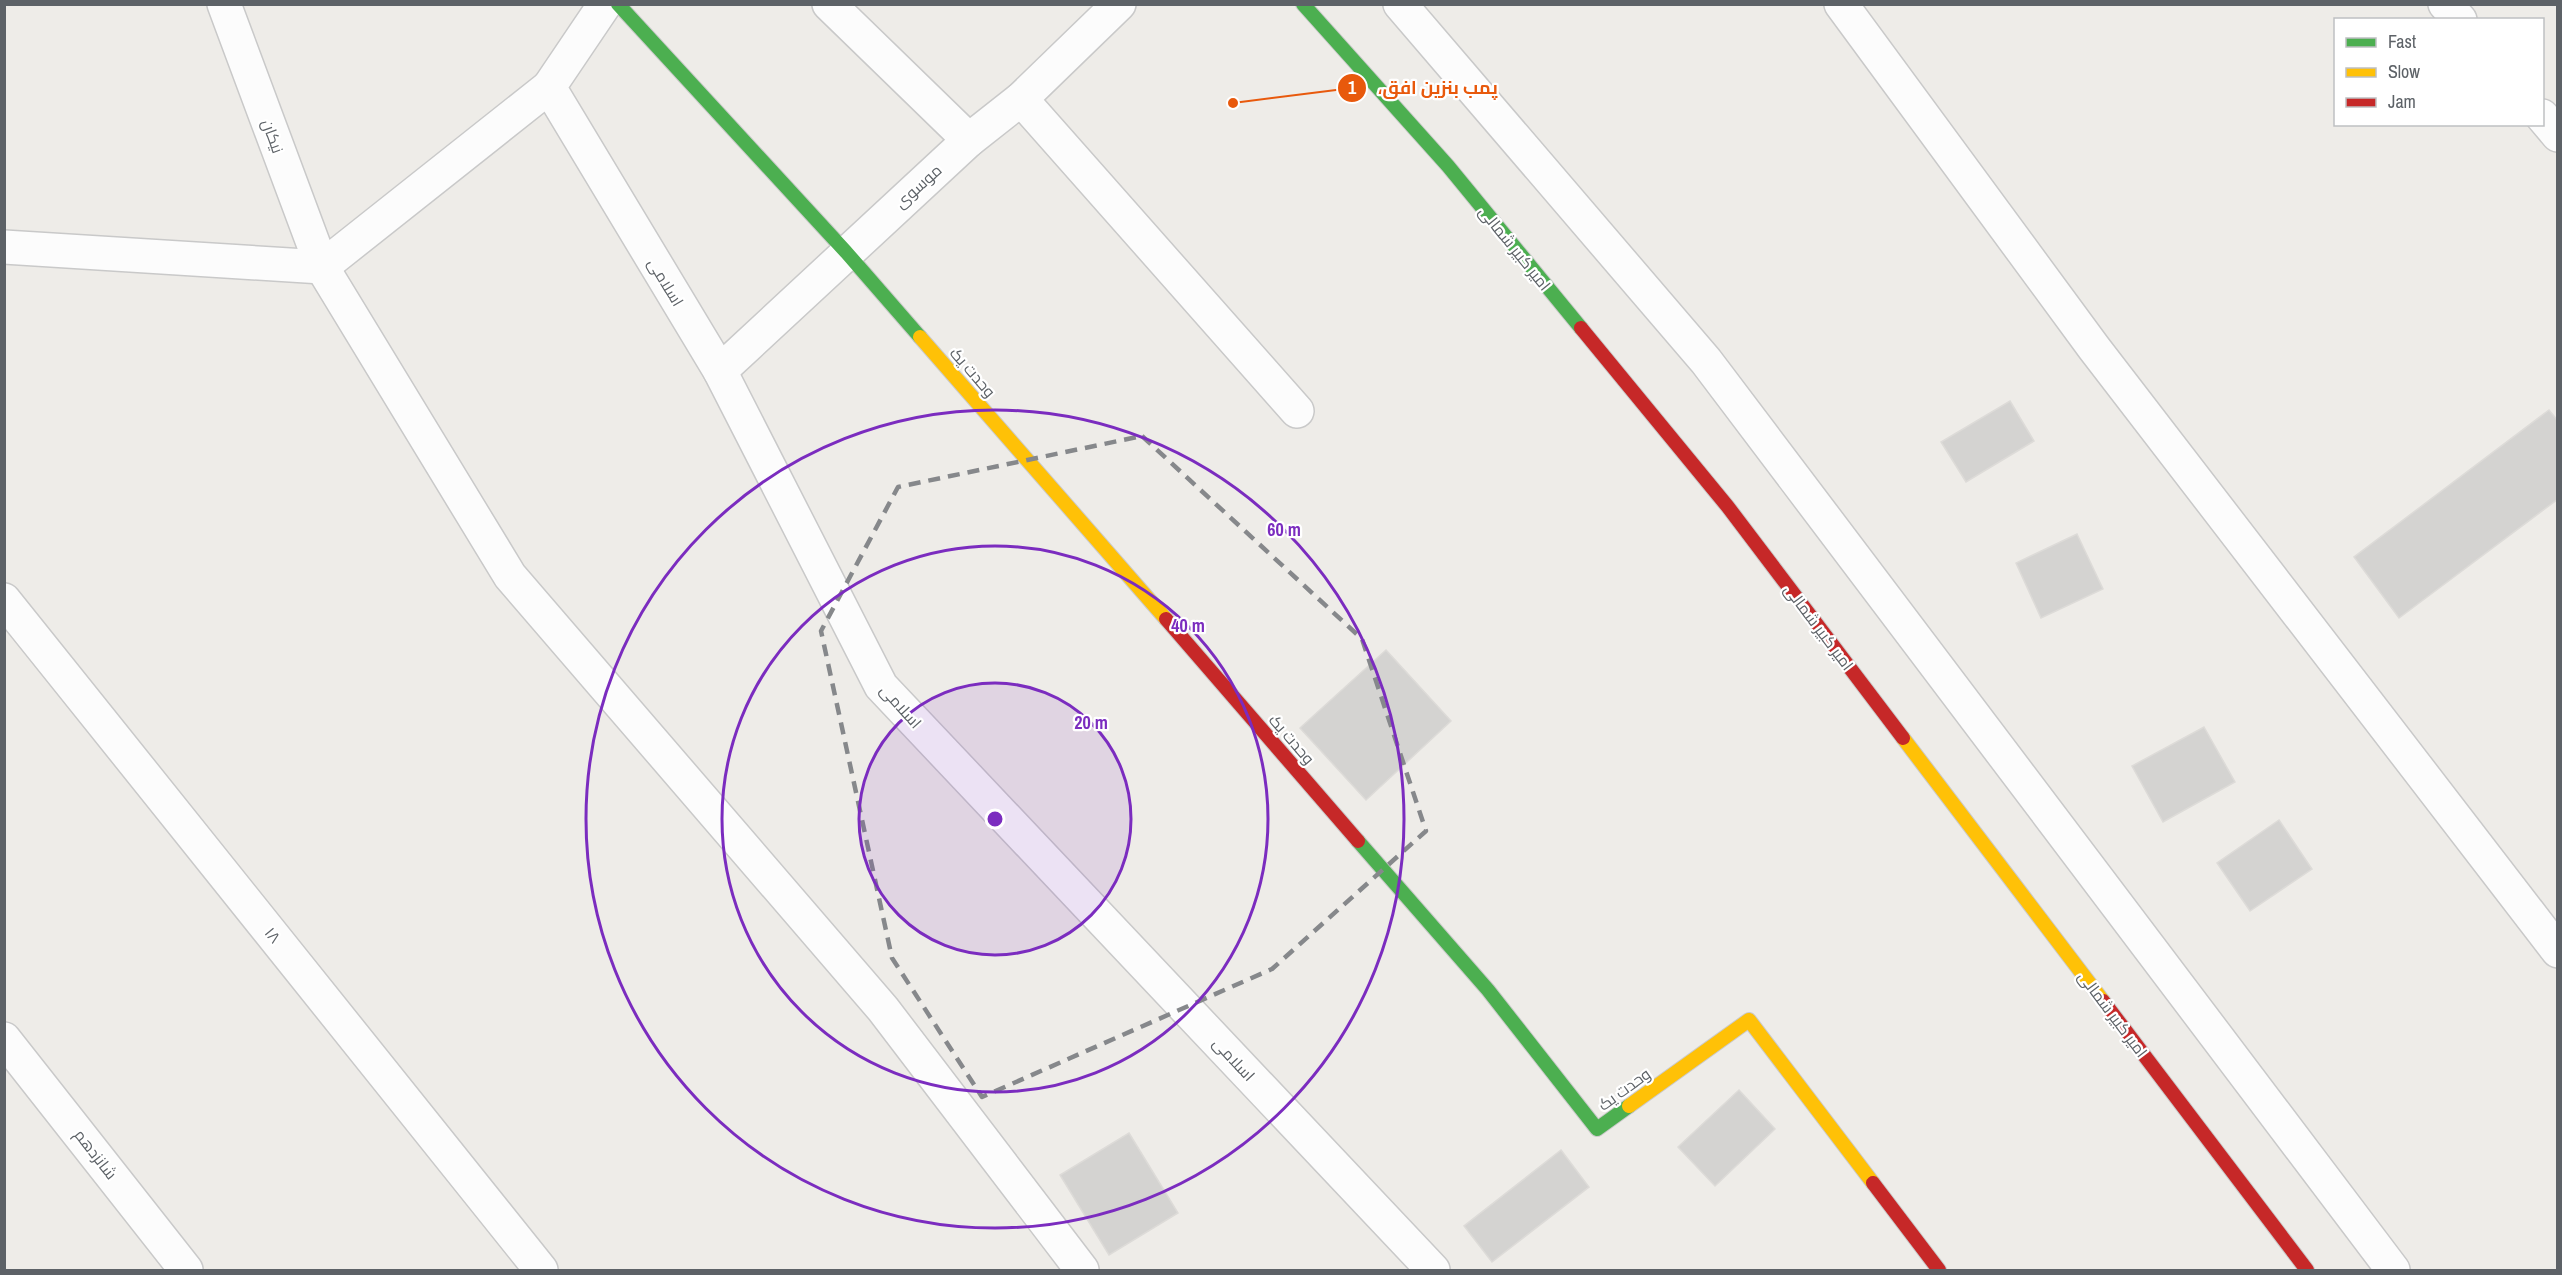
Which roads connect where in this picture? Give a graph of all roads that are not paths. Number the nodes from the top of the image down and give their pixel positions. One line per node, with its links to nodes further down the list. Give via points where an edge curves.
1 (224, 4): 18 (street, نیکان)
2 (604, 4): 11 (street)
3 (618, 4): 17 (street, وحدت یک)
4 (829, 4): 15 (street)
5 (1119, 4): 12 (street, موسوی)
6 (1303, 4): 29 (street, امیر کبیر شمالی, via 1448,166 1728,507)
7 (1400, 4): 30 (street, via 1706,361)
8 (1841, 4): 22 (street, via 2094,348)
9 (2445, 4): 10 (street)
10 (2458, 18)
11 (549, 87): 18 (street); 19 (street, اسلامی)
12 (1021, 99): 15 (street, موسوی); 20 (street)
13 (2544, 118): 14 (street)
14 (2558, 135)
15 (969, 140): 17 (street, موسوی)
16 (4, 247): 18 (street)
17 (846, 252): 19 (street, موسوی); 28 (street, وحدت یک, via 1488,990 1597,1129 1749,1020)
18 (322, 267): 26 (street, نیکان, via 510,576 883,1009)
19 (720, 371): 27 (street, اسلامی, via 881,686)
20 (1297, 411)
21 (4, 600): 25 (street, ۱۸)
22 (2558, 951)
23 (4, 1039): 24 (street, شانزدهم)
24 (186, 1270)
25 (541, 1270)
26 (1082, 1270)
27 (1433, 1270)
28 (1939, 1270)
29 (2307, 1270)
30 (2393, 1270)

